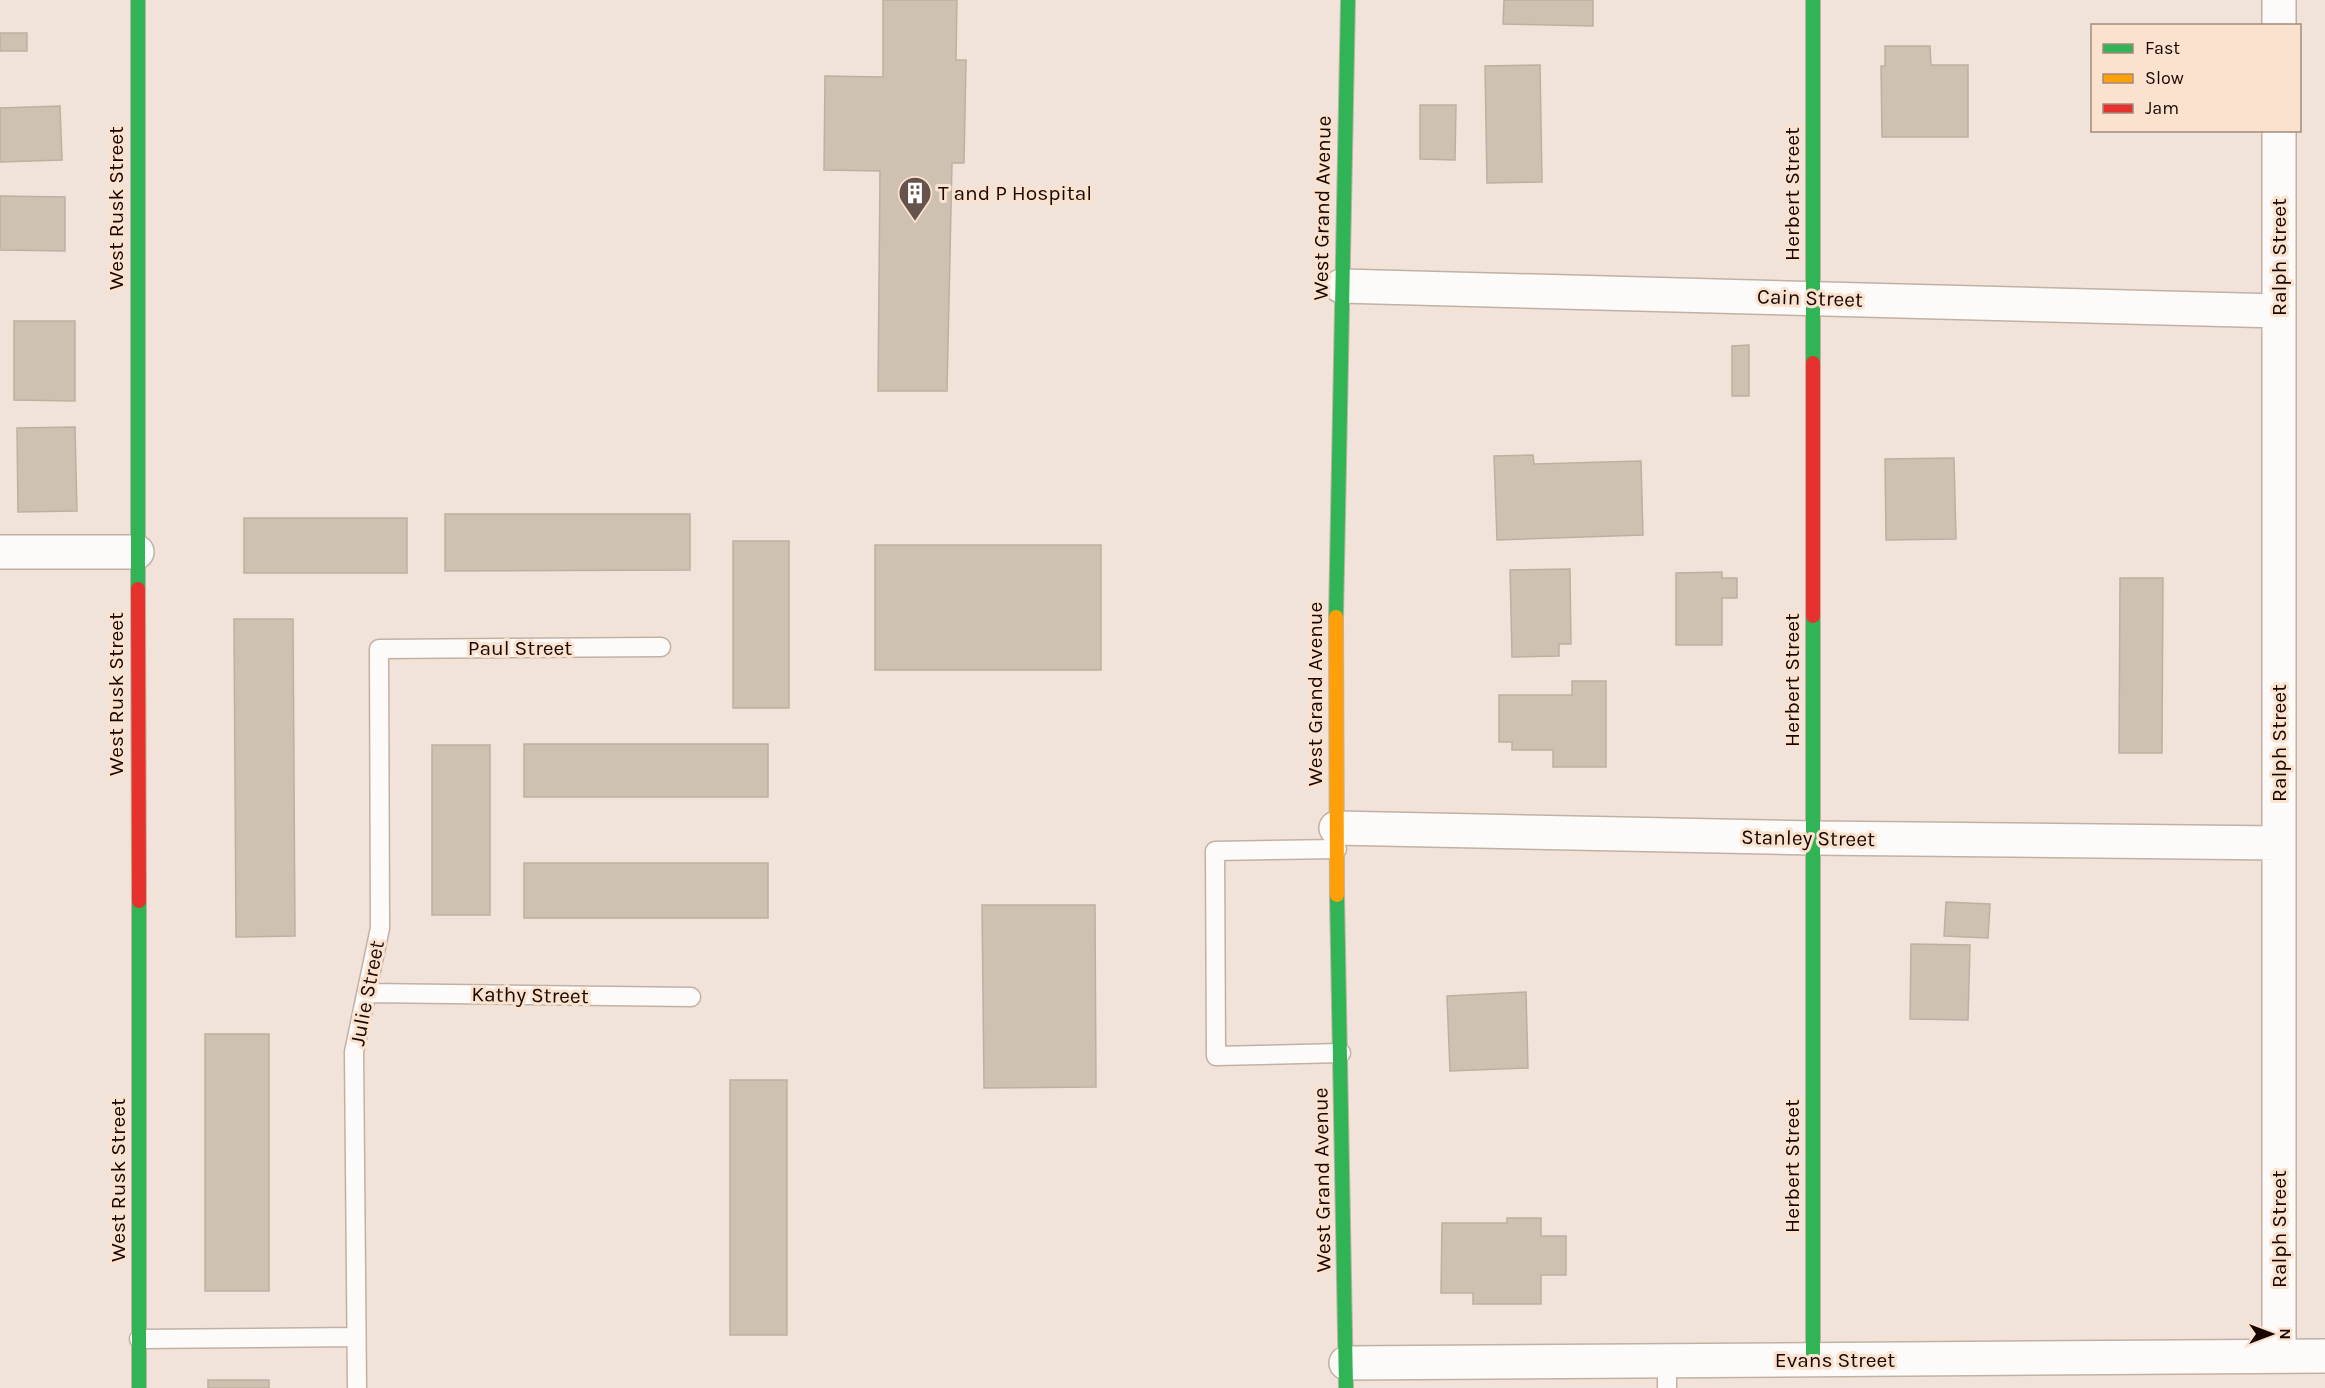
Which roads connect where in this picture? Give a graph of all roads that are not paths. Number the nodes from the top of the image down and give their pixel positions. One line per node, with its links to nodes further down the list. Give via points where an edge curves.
1 (138, 0): 11 (main road, West Rusk Street)
2 (1348, 0): 7 (main road, West Grand Avenue)
3 (1813, 0): 8 (main road, Herbert Street)
4 (2280, 0): 5 (street)
5 (2280, 24)
6 (2280, 132): 9 (street, Ralph Street)
7 (1341, 286): 8 (street, Cain Street); 15 (main road, West Grand Avenue)
8 (1814, 298): 9 (street, Cain Street); 14 (main road, Herbert Street)
9 (2280, 311): 16 (street, Ralph Street)
10 (0, 552): 11 (street)
11 (136, 552): 21 (main road, West Rusk Street)
12 (661, 647): 13 (lane, Paul Street)
13 (379, 649): 17 (lane, Julie Street, via 380,928)
14 (1813, 838): 15 (street, Stanley Street); 16 (street, Stanley Street); 24 (main road, Herbert Street)
15 (1336, 839): 19 (main road, West Grand Avenue); 19 (lane, via 1215,851 1216,1056)
16 (2280, 843): 22 (street, Ralph Street)
17 (368, 993): 18 (lane, Kathy Street); 20 (lane, Julie Street, via 354,1052)
18 (691, 997)
19 (1341, 1053): 25 (main road, West Grand Avenue)
20 (356, 1337): 21 (lane); 28 (lane, Julie Street)
21 (139, 1339): 27 (main road, West Rusk Street)
22 (2280, 1356): 23 (street, Evans Street); 24 (street, Evans Street)
23 (2325, 1356)
24 (1813, 1361): 26 (street, Evans Street)
25 (1346, 1375): 26 (street, Evans Street)
26 (1667, 1375)
27 (139, 1388)
28 (357, 1388)

